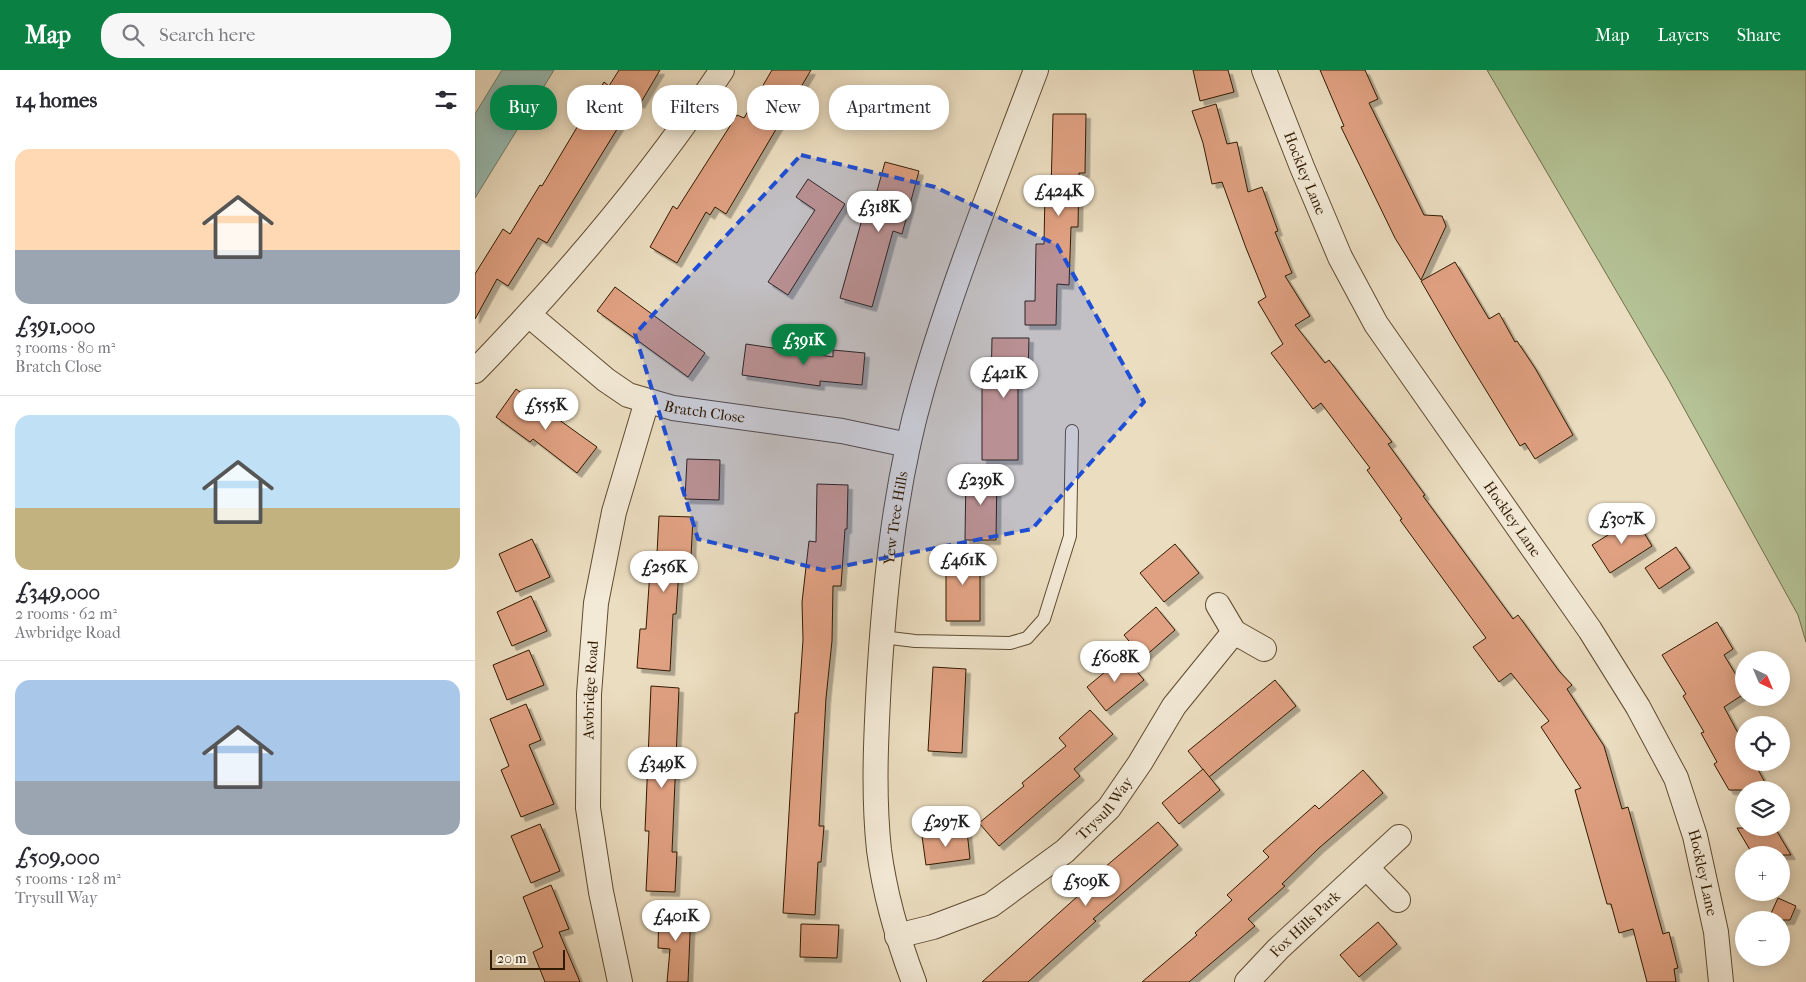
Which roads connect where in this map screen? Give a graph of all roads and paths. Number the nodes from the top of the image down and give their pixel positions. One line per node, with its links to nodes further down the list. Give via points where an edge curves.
1 (722, 70): 4 (street, via 589,245)
2 (1036, 70): 8 (street, Yew Tree Hills, via 952,297)
3 (1264, 70): 20 (street, Hockley Lane, via 1301,167 1341,257 1376,324 1590,630 1638,707 1676,778 1697,846 1716,932)
4 (529, 315): 5 (street); 6 (street, Bratch Close, via 606,380 628,395)
5 (475, 371)
6 (647, 401): 8 (street, Bratch Close, via 673,408 842,431); 17 (street, Awbridge Road, via 613,512 596,603 589,694 588,808)
7 (1072, 431): 11 (lane, via 1070,536 1044,619 1027,638 1010,642)
8 (908, 445): 11 (street, Yew Tree Hills, via 887,574)
9 (1218, 605): 10 (street)
10 (1234, 632): 12 (street); 16 (street, Trysull Way, via 1174,706 1109,808 1065,851 991,905 933,927)
11 (882, 638): 16 (street, Yew Tree Hills, via 876,730 879,850)
12 (1264, 649)
13 (1399, 837): 14 (street, Fox Hills Park)
14 (1367, 868): 15 (street); 19 (street, Fox Hills Park, via 1278,949)
15 (1398, 900)
16 (897, 936): 18 (street, Yew Tree Hills)
17 (620, 982)
18 (914, 982)
19 (1247, 982)
20 (1721, 982)

